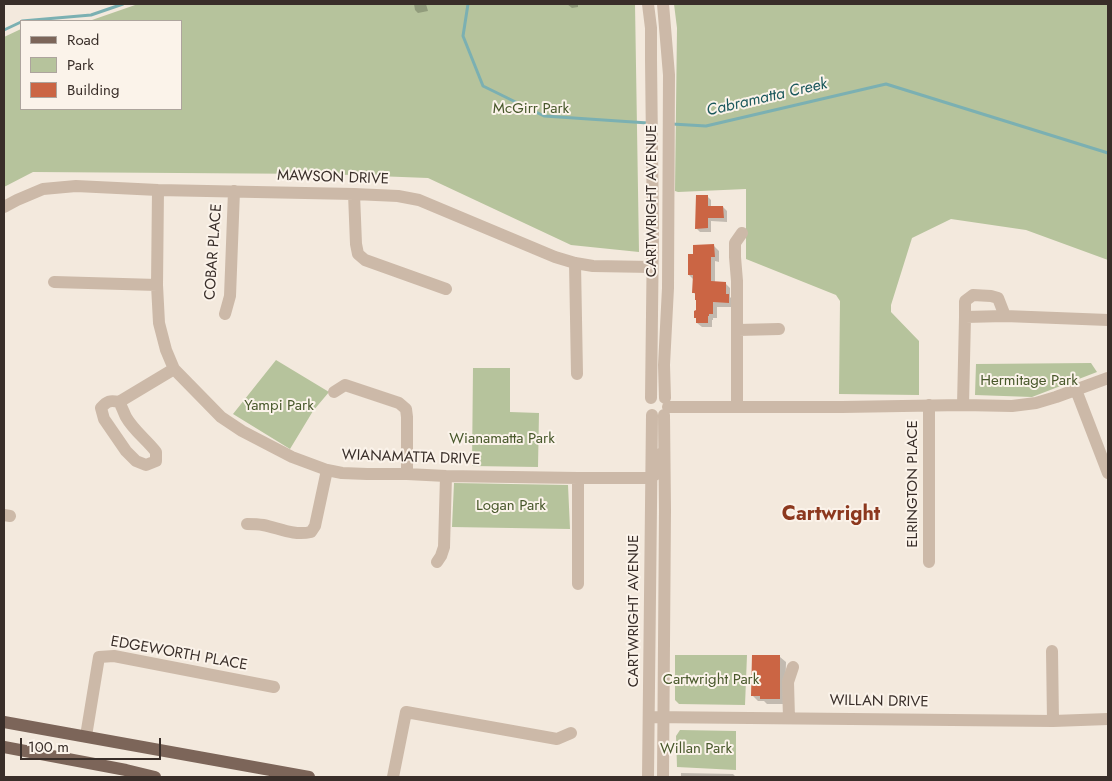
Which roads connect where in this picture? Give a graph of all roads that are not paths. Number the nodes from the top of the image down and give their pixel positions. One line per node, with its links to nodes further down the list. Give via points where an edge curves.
1 (648, 4): 10 (street, CARTWRIGHT AVENUE)
2 (663, 4): 8 (street, CARTWRIGHT AVENUE, via 669,75)
3 (158, 190): 4 (street, MAWSON DRIVE); 6 (street, MAWSON DRIVE, via 76,186 43,189); 12 (street, WIANAMATTA DRIVE)
4 (234, 192): 5 (street, MAWSON DRIVE); 15 (street, COBAR PLACE, via 230,296)
5 (354, 194): 9 (street, MAWSON DRIVE, via 419,200); 14 (street, via 358,254 365,260)
6 (4, 207)
7 (738, 238): 20 (street, via 735,257)
8 (668, 244): 10 (street); 13 (street, CARTWRIGHT AVENUE)
9 (575, 263): 10 (street, MAWSON DRIVE); 22 (street)
10 (652, 268): 13 (street); 30 (street, CARTWRIGHT AVENUE, via 651,398 647,407 649,412)
11 (54, 282): 12 (street)
12 (157, 285): 21 (street, WIANAMATTA DRIVE, via 159,323)
13 (668, 288): 30 (street, CARTWRIGHT AVENUE)
14 (446, 289)
15 (225, 314)
16 (965, 316): 17 (street); 17 (street, via 965,301 973,295 998,298); 28 (street)
17 (1005, 316): 18 (street)
18 (1108, 320)
19 (778, 329): 20 (street)
20 (738, 330): 29 (street)
21 (174, 370): 26 (street); 32 (street, WIANAMATTA DRIVE, via 221,417 242,432 292,457)
22 (577, 374)
23 (1108, 378): 24 (street)
24 (1076, 390): 28 (street, via 1036,403); 33 (street)
25 (334, 392): 34 (street, via 345,385 399,403 406,409)
26 (119, 402): 26 (street, via 126,418 156,452 156,461 146,465 136,461 104,418 101,408 106,402)
27 (929, 405): 28 (street); 29 (street); 40 (street, ELRINGTON PLACE)
28 (963, 405)
29 (737, 407): 30 (street)
30 (662, 409): 31 (street, CARTWRIGHT AVENUE); 37 (street, CARTWRIGHT AVENUE)
31 (664, 451): 37 (street, via 657,473); 46 (street, CARTWRIGHT AVENUE)
32 (328, 470): 34 (street, WIANAMATTA DRIVE); 38 (street, via 311,532 302,534 262,524)
33 (1108, 473)
34 (407, 474): 35 (street, WIANAMATTA DRIVE)
35 (446, 476): 36 (street, WIANAMATTA DRIVE); 39 (street, via 444,546)
36 (578, 478): 37 (street, WIANAMATTA DRIVE); 41 (street)
37 (651, 478): 45 (street, CARTWRIGHT AVENUE)
38 (247, 524)
39 (437, 562)
40 (929, 562)
41 (578, 584)
42 (1052, 651): 49 (street)
43 (793, 667): 47 (street, via 788,682)
44 (274, 687): 52 (street, EDGEWORTH PLACE, via 114,656 99,657)
45 (649, 717): 46 (street, WILLAN DRIVE); 57 (street, CARTWRIGHT AVENUE)
46 (663, 718): 47 (street, WILLAN DRIVE); 58 (street, CARTWRIGHT AVENUE)
47 (789, 718): 49 (street, WILLAN DRIVE)
48 (1108, 719): 49 (street, WILLAN DRIVE)
49 (1053, 721)
50 (4, 722): 52 (main road)
51 (571, 733): 56 (street, via 557,739 406,712)
52 (86, 736): 55 (main road)
53 (4, 748): 54 (main road)
54 (155, 777)
55 (309, 777)
56 (393, 777)
57 (648, 777)
58 (663, 777)

